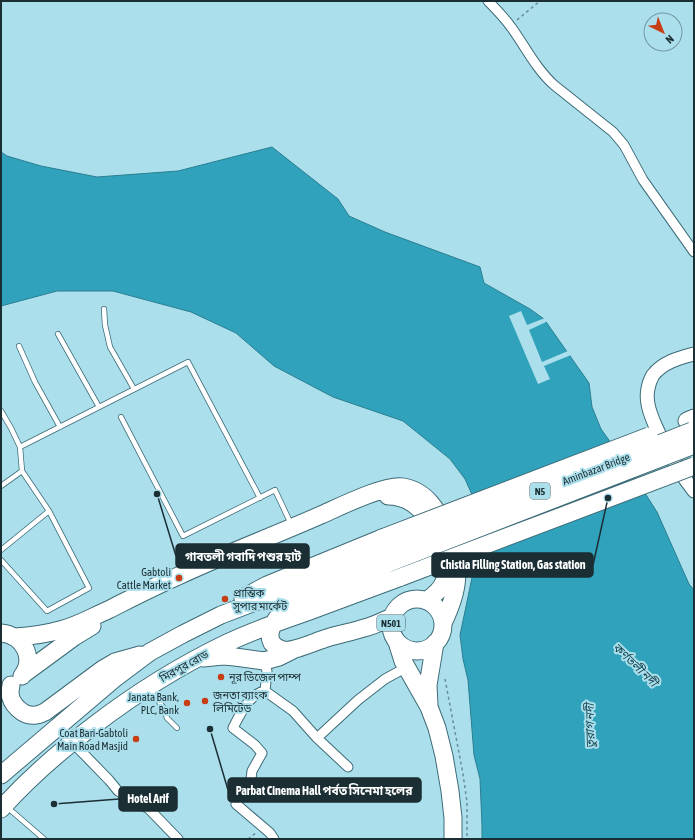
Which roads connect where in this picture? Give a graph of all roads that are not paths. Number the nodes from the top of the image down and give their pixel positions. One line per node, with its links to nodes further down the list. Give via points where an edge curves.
1 (488, 1): 2 (street, via 510,26 545,78 613,132 624,144 643,180)
2 (694, 252)
3 (104, 309): 7 (lane, via 110,347)
4 (58, 334): 8 (lane)
5 (19, 346): 11 (lane)
6 (694, 354): 17 (street, via 678,358 659,369 653,375 647,394 648,404 660,435 686,482)
7 (134, 389): 8 (lane); 18 (lane, via 188,362)
8 (99, 407): 11 (lane)
9 (1, 411): 13 (lane)
10 (121, 417): 18 (lane, via 183,536)
11 (60, 427): 13 (lane)
12 (692, 429): 22 (highway, Aminbazar Bridge / N5, bridge)
13 (20, 447): 15 (lane)
14 (694, 466): 28 (highway, মিরপুর রোড, bridge)
15 (22, 471): 16 (lane); 19 (lane)
16 (1, 486)
17 (694, 491)
18 (260, 498): 20 (lane, via 275,490)
19 (49, 511): 21 (lane); 23 (lane, via 89,588 47,611)
20 (292, 527): 27 (highway, via 390,488 402,487 419,492 438,512 450,541 457,570 456,591); 30 (highway, via 177,576 61,630 36,635)
21 (1, 550)
22 (388, 550): 25 (highway, N5); 34 (highway, via 222,616)
23 (1, 560)
24 (426, 601): 26 (highway, N501, via 414,599 403,603); 27 (highway, via 438,609); 38 (highway, via 441,589 446,575 446,565 433,525 420,508 404,498 384,496 102,619)
25 (285, 608): 28 (highway); 35 (highway, N5, via 220,639)
26 (392, 617): 29 (highway, N501); 31 (highway, N501)
27 (443, 623): 32 (highway, N501, via 441,636)
28 (273, 624): 33 (highway, N501, via 270,637 274,646 282,650); 35 (highway, মিরপুর রোড)
29 (364, 628): 31 (highway, via 385,633); 33 (highway, N501)
30 (8, 635): 38 (highway, via 22,642 26,649 28,657)
31 (395, 639): 32 (highway, N501, via 402,647 416,651 430,648); 37 (highway, N501)
32 (435, 643): 42 (highway, N501, via 428,685)
33 (298, 648): 36 (highway, N501, via 279,657)
34 (150, 652): 39 (highway, via 115,662 45,712 36,715 21,712 15,706); 47 (highway, via 114,679)
35 (195, 658): 36 (highway, N501, via 222,656); 40 (highway, মিরপুর রোড)
36 (264, 660): 41 (street, via 267,671)
37 (407, 667): 42 (highway, N501); 44 (street, via 384,679)
38 (24, 673): 39 (highway, via 19,680)
39 (6, 686)
40 (148, 687): 43 (lane, via 163,707 167,718); 45 (highway, মিরপুর রোড)
41 (265, 691): 44 (street, via 293,711); 51 (street, via 249,701 233,728 262,753 252,771 252,779 236,804)
42 (429, 707): 52 (highway, N501, via 444,756 452,804)
43 (177, 728)
44 (317, 738): 46 (street)
45 (72, 742): 48 (highway, মিরপুর রোড); 50 (street, via 118,791 149,809)
46 (348, 767)
47 (1, 776)
48 (3, 807): 49 (lane)
49 (44, 839)
50 (178, 839)
51 (274, 839)
52 (453, 839)

